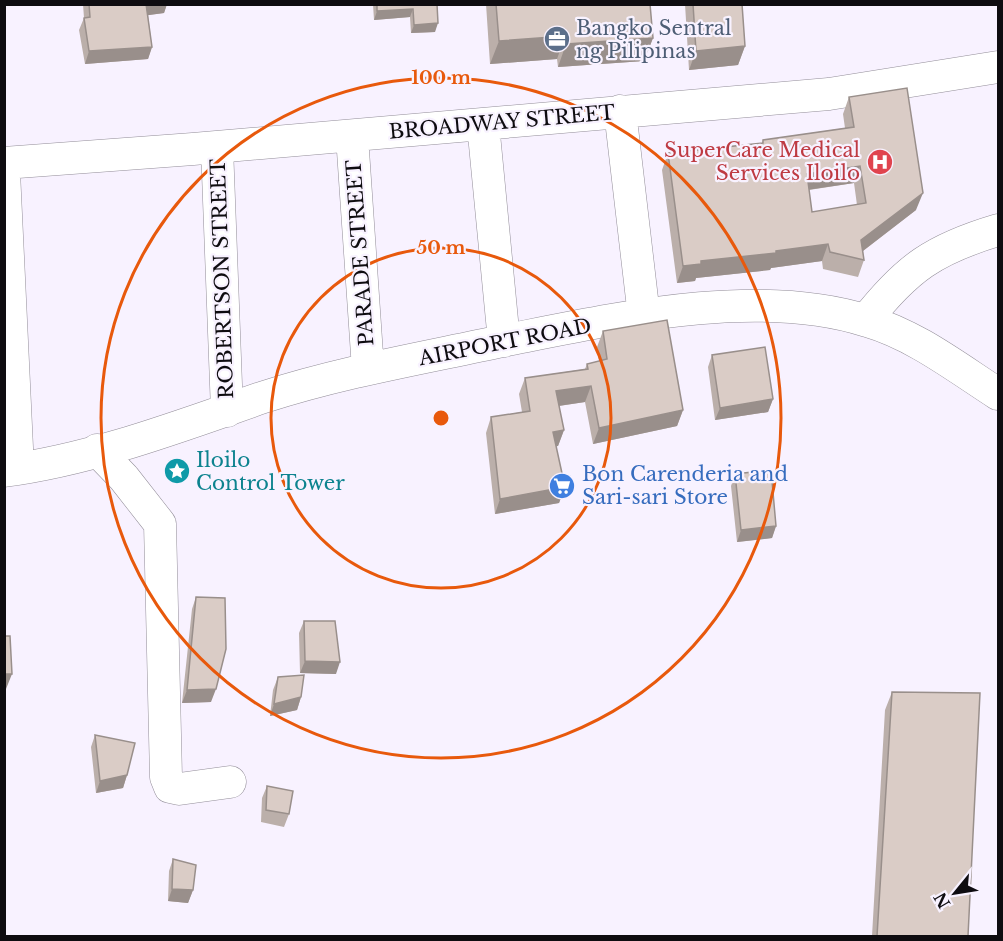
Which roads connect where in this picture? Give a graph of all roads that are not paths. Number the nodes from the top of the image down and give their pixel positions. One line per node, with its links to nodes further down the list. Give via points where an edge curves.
1 (999, 67): 2 (street, BROADWAY STREET, via 829,94)
2 (620, 111): 3 (street, BROADWAY STREET); 9 (street)
3 (483, 124): 4 (street, BROADWAY STREET); 11 (street)
4 (352, 136): 5 (street, BROADWAY STREET); 12 (street, PARADE STREET)
5 (218, 147): 6 (street, BROADWAY STREET); 14 (street, ROBERTSON STREET)
6 (4, 163)
7 (4, 172): 16 (street)
8 (999, 230): 10 (street, via 966,239 926,259 893,286)
9 (644, 316): 10 (street, AIRPORT ROAD, via 771,305); 11 (street, AIRPORT ROAD)
10 (866, 320): 13 (street, AIRPORT ROAD, via 901,333)
11 (504, 341): 12 (street, AIRPORT ROAD)
12 (368, 369): 14 (street, AIRPORT ROAD)
13 (999, 394)
14 (226, 411): 15 (street, AIRPORT ROAD)
15 (98, 450): 16 (street, AIRPORT ROAD); 17 (street, via 160,524 166,777 170,787 179,789)
16 (11, 470)
17 (230, 782)

